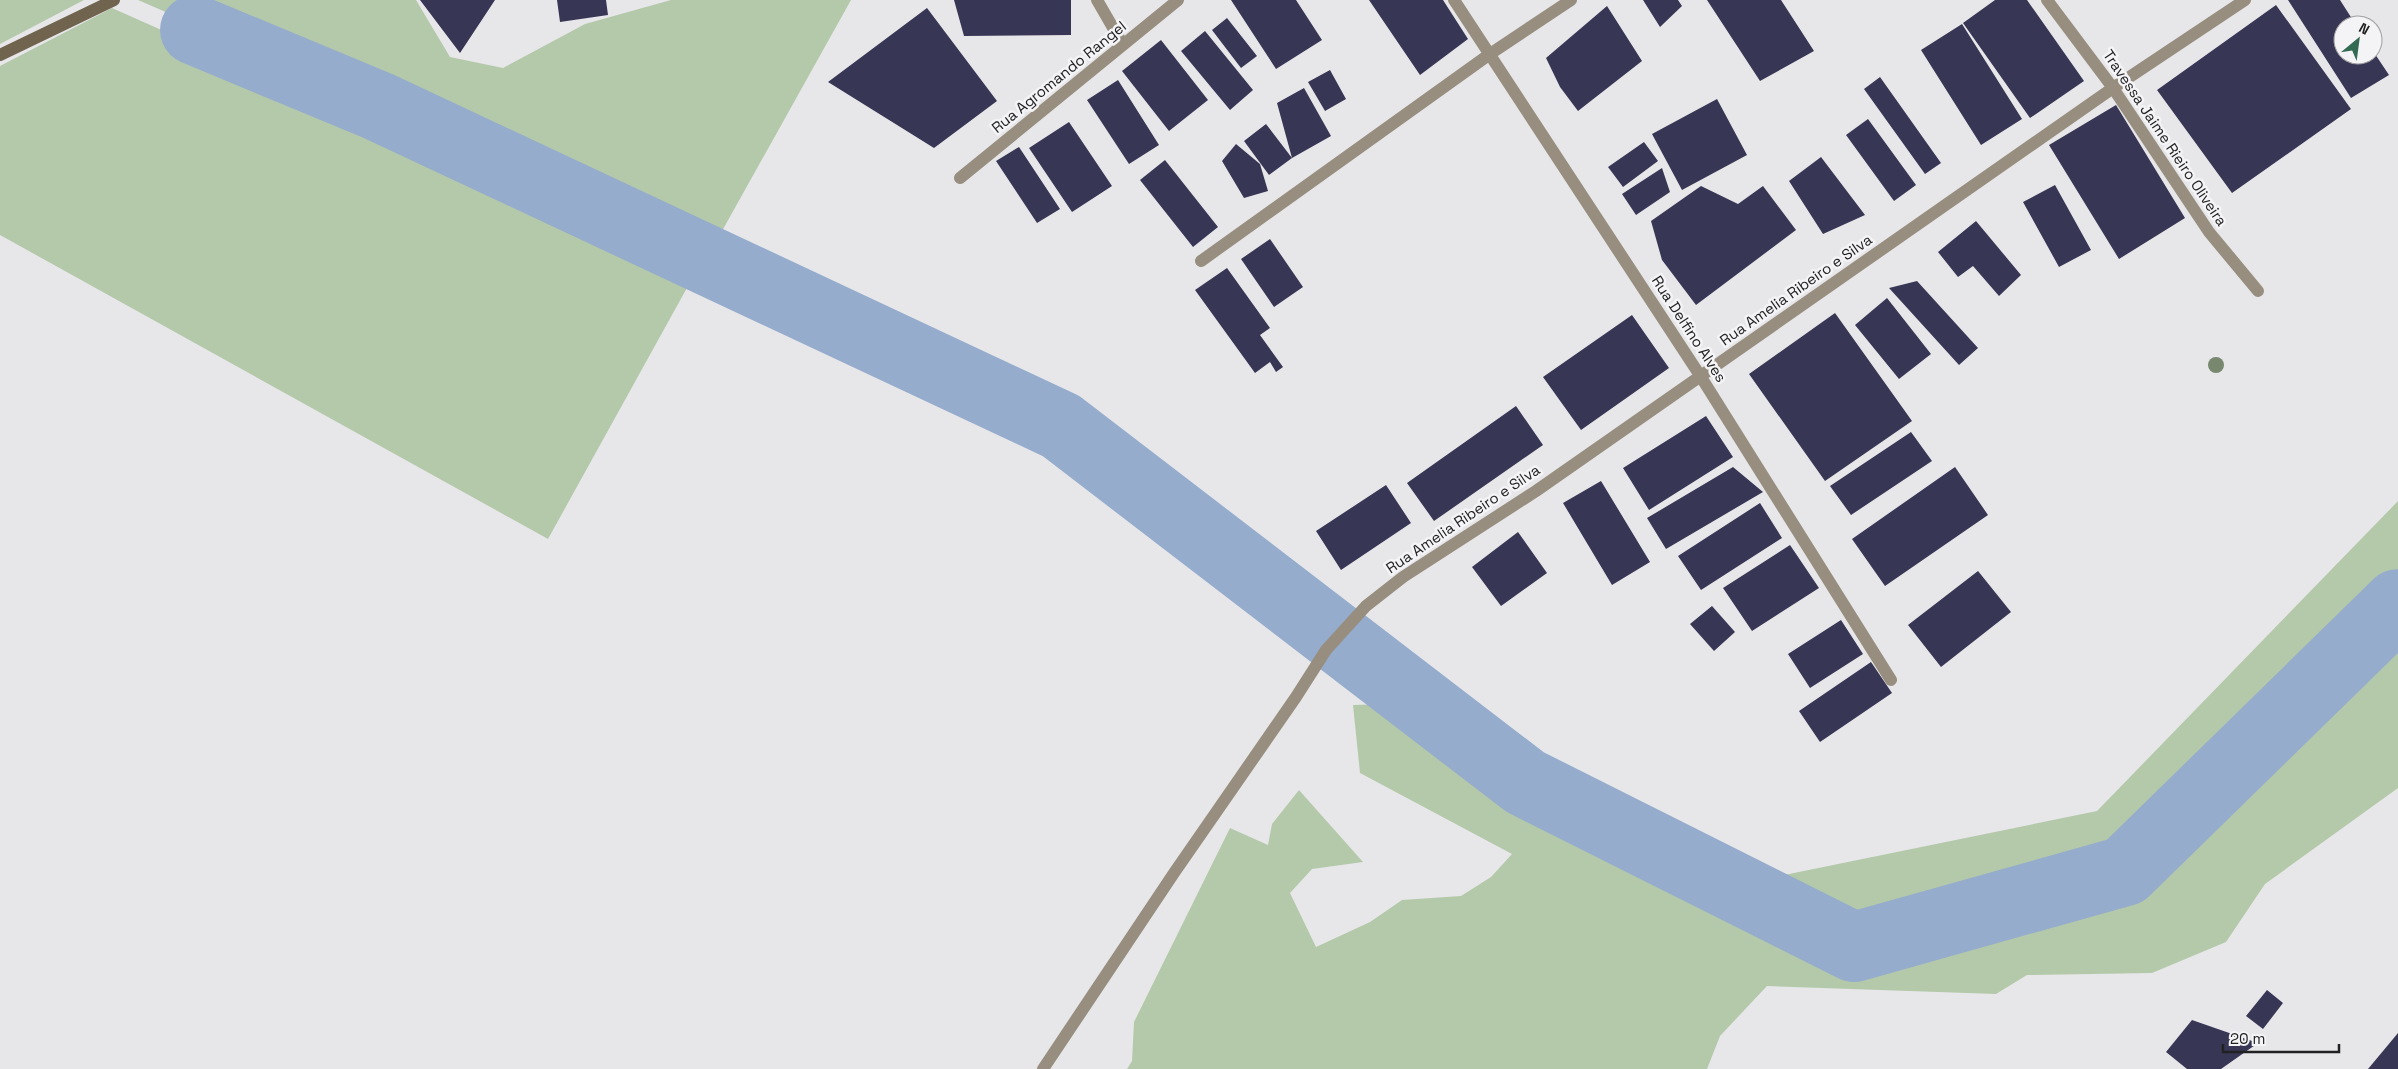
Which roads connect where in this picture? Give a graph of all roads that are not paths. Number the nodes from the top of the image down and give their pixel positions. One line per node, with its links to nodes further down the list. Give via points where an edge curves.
1 (114, 0): 10 (street)
2 (1097, 0): 8 (street)
3 (1178, 0): 8 (street, Rua Agromando Rangel)
4 (1454, 0): 9 (street, Rua Delfino Alves)
5 (1571, 0): 9 (street)
6 (2047, 0): 11 (street, Travessa Jaime Rieiro Oliveira)
7 (2245, 0): 11 (street, Rua Amelia Ribeiro e Silva)
8 (1123, 45): 12 (street, Rua Agromando Rangel)
9 (1490, 54): 13 (street); 15 (street, Rua Delfino Alves)
10 (0, 55)
11 (2113, 88): 14 (street, Travessa Jaime Rieiro Oliveira, via 2209,232); 15 (street, Rua Amelia Ribeiro e Silva)
12 (960, 178)
13 (1201, 261)
14 (2258, 291)
15 (1701, 377): 16 (street, Rua Delfino Alves); 17 (street, Rua Amelia Ribeiro e Silva, via 1366,606 1326,650)
16 (1891, 680)
17 (1044, 1069)

